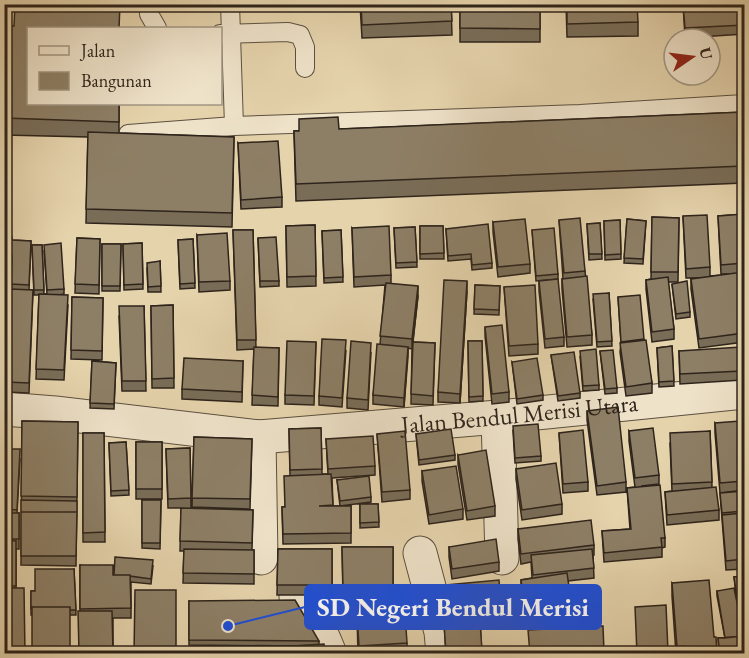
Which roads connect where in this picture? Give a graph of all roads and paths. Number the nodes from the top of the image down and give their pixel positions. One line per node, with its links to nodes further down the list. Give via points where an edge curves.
1 (148, 4): 3 (lane)
2 (230, 4): 4 (lane)
3 (155, 27)
4 (226, 34): 5 (lane, via 300,35 305,46); 7 (lane)
5 (304, 68)
6 (744, 104): 7 (lane)
7 (234, 126): 8 (lane)
8 (128, 134)
9 (744, 392): 11 (street, Jalan Bendul Merisi Utara)
10 (4, 409): 12 (street, Jalan Bendul Merisi Utara)
11 (498, 417): 12 (street, Jalan Bendul Merisi Utara); 15 (street)
12 (259, 437): 14 (street)
13 (420, 553): 18 (street, via 441,632)
14 (261, 558)
15 (502, 558)
16 (296, 597): 17 (street, via 319,625)
17 (330, 654)
18 (442, 654)

